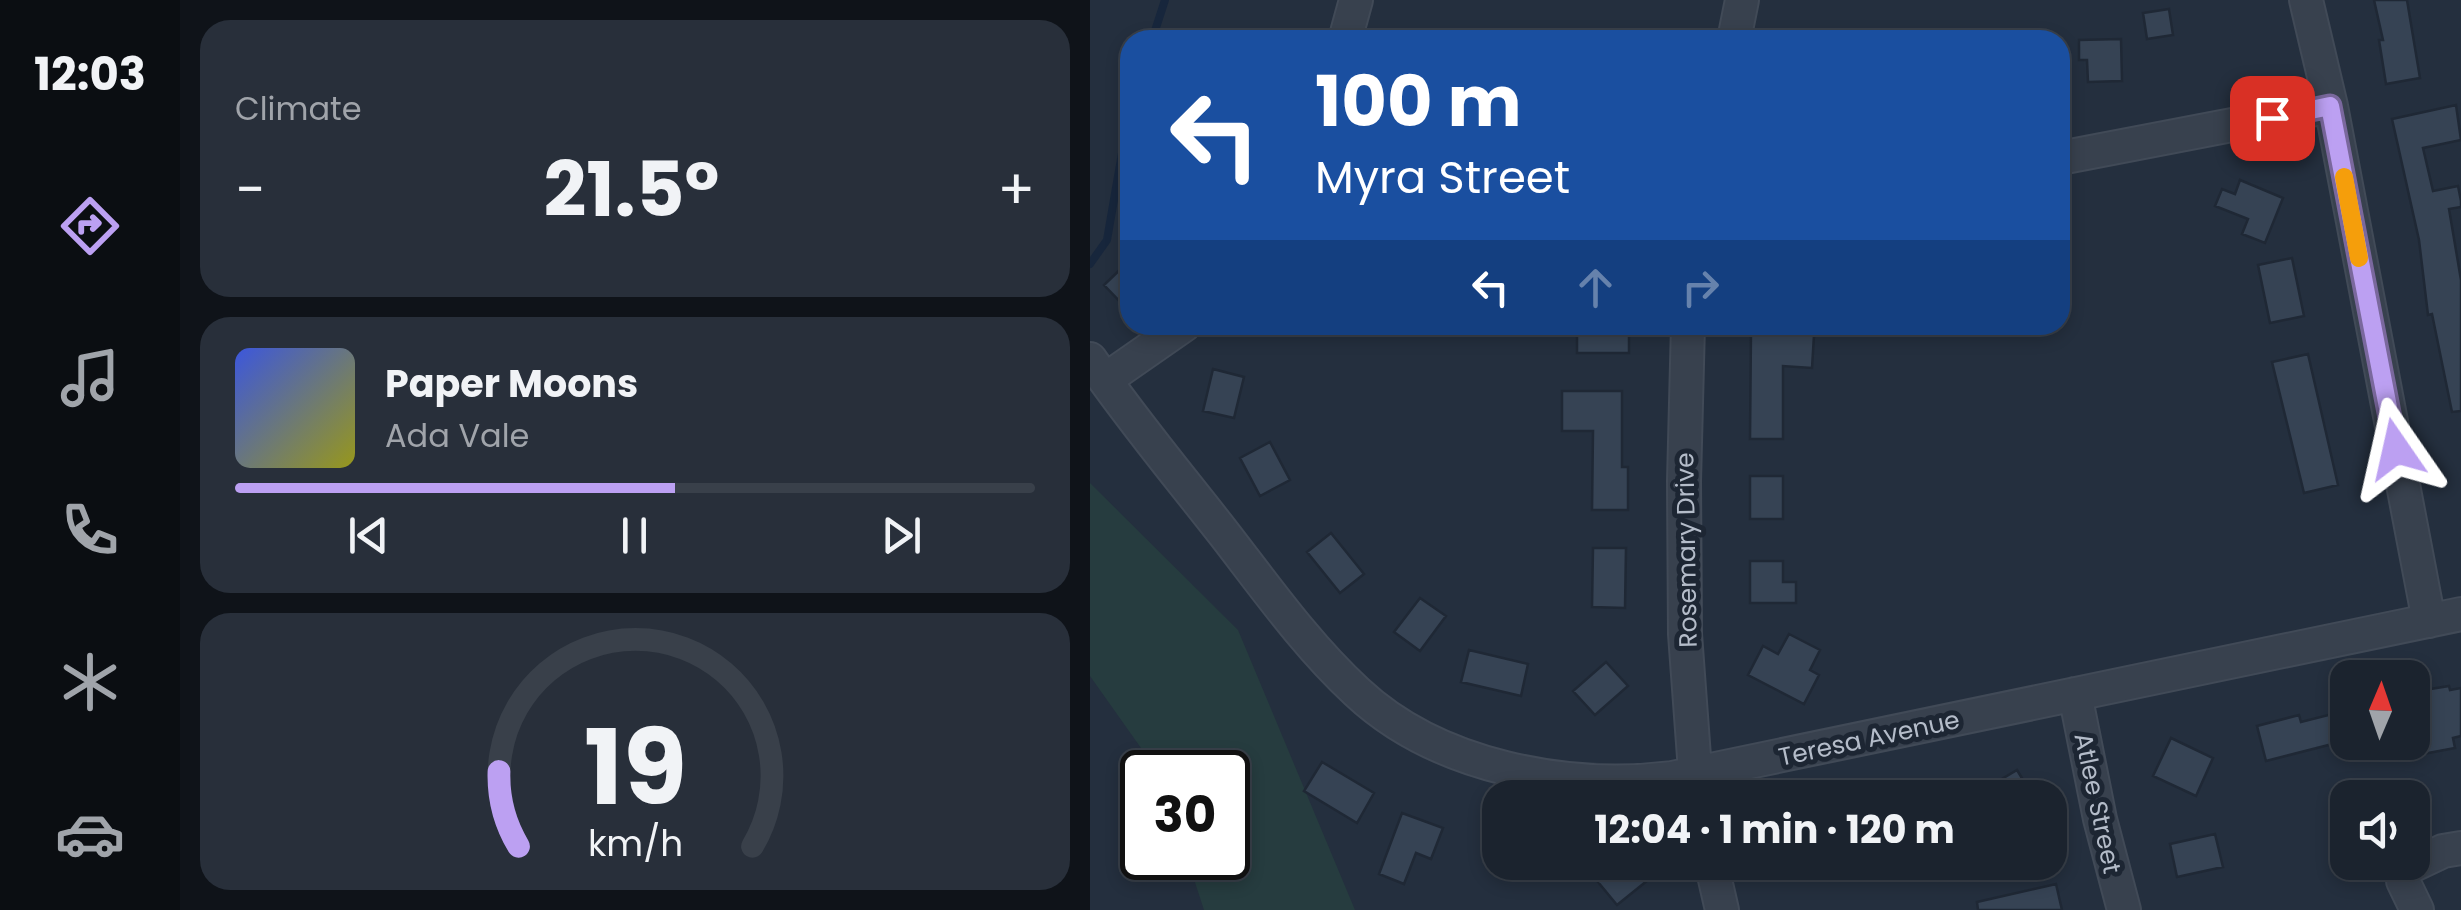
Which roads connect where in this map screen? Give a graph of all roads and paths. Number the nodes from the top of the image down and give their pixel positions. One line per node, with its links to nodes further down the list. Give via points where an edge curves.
1 (1356, 0): 4 (street)
2 (1742, 0): 5 (street)
3 (2306, 0): 6 (street)
4 (1348, 30)
5 (1736, 30)
6 (2330, 106): 7 (street); 11 (street)
7 (2070, 156)
8 (1165, 335): 10 (street)
9 (1688, 335): 14 (street, Rosemary Drive, via 1685,634)
10 (1097, 370): 13 (street, Teresa Avenue, via 1360,696 1436,742)
11 (2445, 617): 12 (street, Teresa Avenue)
12 (2075, 694): 15 (street, Teresa Avenue); 19 (street, Atlee Street)
13 (1559, 780)
14 (1695, 780)
15 (1720, 780)
16 (2461, 848): 20 (street, via 2402,870)
17 (1715, 880): 18 (street)
18 (1722, 910)
19 (2124, 910)
20 (2417, 910)

